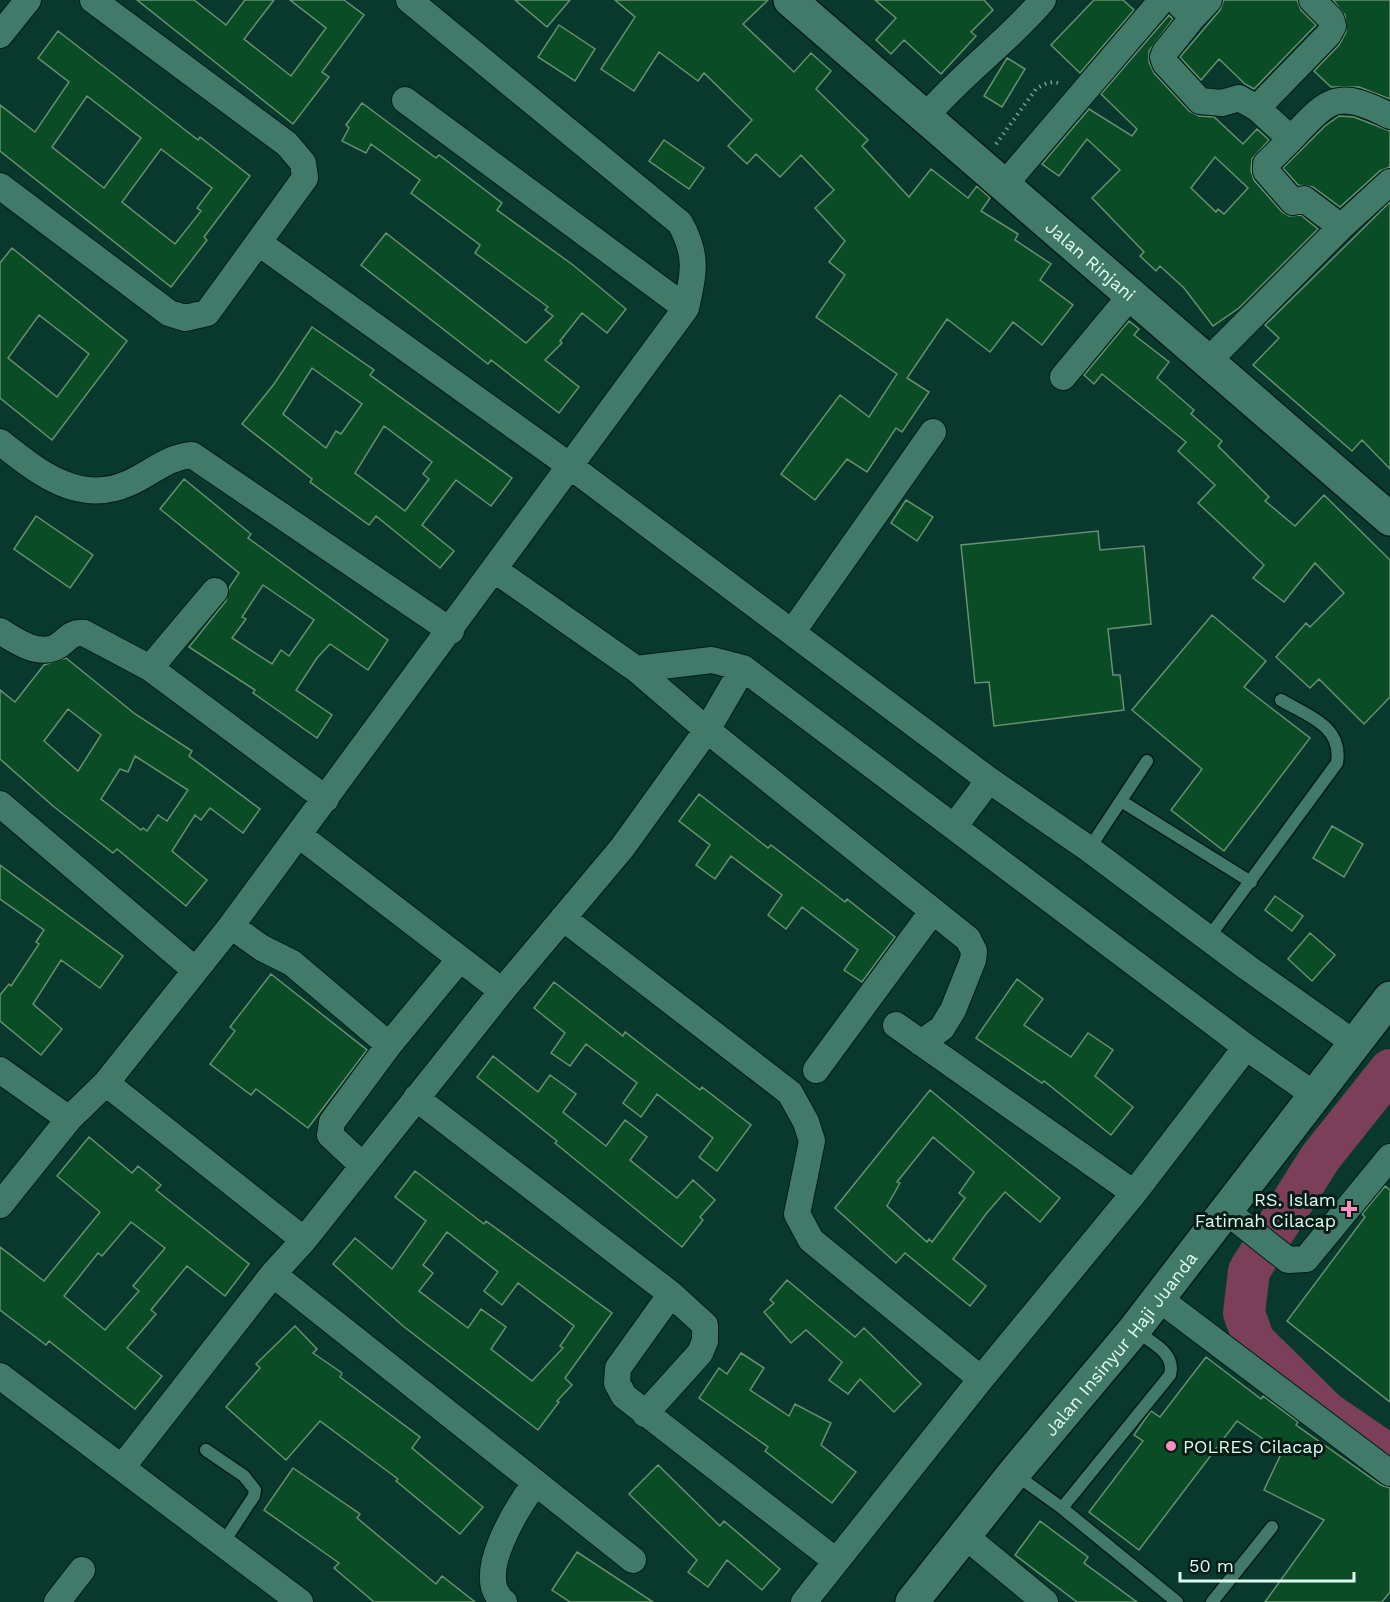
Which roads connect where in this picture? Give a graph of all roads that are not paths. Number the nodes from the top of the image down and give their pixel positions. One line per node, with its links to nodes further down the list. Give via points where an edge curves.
1 (28, 0): 10 (street)
2 (93, 0): 20 (street, via 287,144 303,163 305,178)
3 (409, 0): 22 (street, via 680,223 692,243 694,264)
4 (790, 0): 13 (street, Jalan Rinjani)
5 (1043, 0): 13 (street)
6 (1162, 0): 16 (street, via 1081,98)
7 (1174, 0): 9 (street)
8 (1312, 0): 12 (street, via 1331,19 1331,32)
9 (1201, 8): 12 (street, via 1165,52 1165,63 1203,102 1222,103 1239,98)
10 (1, 33)
11 (405, 100): 22 (street)
12 (1257, 108): 15 (street)
13 (926, 116): 16 (street, Jalan Rinjani)
14 (1390, 116): 15 (street, via 1363,104 1336,100 1323,105)
15 (1291, 139): 19 (street, via 1266,164 1266,171 1293,202 1304,199)
16 (994, 174): 21 (street, Jalan Rinjani)
17 (1390, 182): 19 (street)
18 (0, 186): 20 (street, via 169,313 185,318 207,313)
19 (1341, 227): 23 (street)
20 (259, 243): 27 (street)
21 (1132, 294): 23 (street, Jalan Rinjani); 24 (street)
22 (686, 308): 27 (street)
23 (1209, 360): 28 (street, Jalan Rinjani)
24 (1063, 377)
25 (933, 432): 33 (street)
26 (0, 442): 32 (street, via 36,471 75,490 100,492 129,483 166,460 192,455)
27 (570, 466): 29 (street); 33 (street)
28 (1390, 519)
29 (495, 570): 32 (street); 36 (street)
30 (215, 591): 34 (street)
31 (0, 631): 34 (street, via 27,647 47,649 55,648 74,632 84,633)
32 (451, 631): 41 (street)
33 (793, 631): 40 (street)
34 (150, 668): 41 (street)
35 (743, 668): 36 (street, via 712,660); 38 (street); 44 (street)
36 (636, 669): 38 (street)
37 (1281, 700): 47 (lane, via 1328,728 1336,739 1337,763)
38 (707, 730): 48 (street); 49 (street, via 622,848)
39 (1147, 761): 42 (lane)
40 (989, 780): 44 (street); 46 (street)
41 (326, 799): 45 (street)
42 (1121, 801): 46 (lane); 47 (lane)
43 (0, 804): 53 (street)
44 (954, 827): 60 (street)
45 (299, 835): 50 (street); 52 (street)
46 (1089, 849): 51 (street)
47 (1251, 882): 51 (lane)
48 (932, 912): 58 (street, via 968,939 974,951 953,1010 942,1028); 62 (street)
49 (563, 918): 54 (street); 78 (street, via 790,1094 812,1141 797,1214 811,1240)
50 (231, 926): 53 (street); 59 (street, via 292,963)
51 (1209, 937): 57 (street)
52 (459, 960): 54 (street); 59 (street)
53 (194, 969): 63 (street)
54 (502, 992): 65 (street)
55 (1390, 998): 57 (street, Jalan Insinyur Haji Juanda)
56 (896, 1025): 58 (street)
57 (1354, 1042): 64 (street, Jalan Insinyur Haji Juanda)
58 (921, 1043): 69 (street)
59 (389, 1045): 68 (street, via 330,1129 335,1141)
60 (1246, 1047): 64 (street); 69 (street)
61 (0, 1070): 66 (street)
62 (816, 1070)
63 (106, 1083): 66 (street); 72 (street)
64 (1313, 1094): 71 (street, Jalan Insinyur Haji Juanda)
65 (416, 1098): 68 (street); 74 (street)
66 (69, 1119): 70 (street)
67 (1390, 1157): 71 (street, via 1306,1259 1288,1260)
68 (363, 1166): 72 (street)
69 (1134, 1193): 78 (street)
70 (0, 1204)
71 (1226, 1211): 75 (street, Jalan Insinyur Haji Juanda)
72 (304, 1240): 73 (street)
73 (273, 1274): 81 (street); 84 (street)
74 (671, 1294): 79 (street, via 618,1368 617,1383 624,1396); 79 (street, via 705,1325 705,1341 700,1353)
75 (1158, 1298): 76 (street, Jalan Insinyur Haji Juanda); 83 (street)
76 (1134, 1330): 82 (street, Jalan Insinyur Haji Juanda); 85 (lane, via 1170,1357 1170,1375)
77 (0, 1376): 81 (street)
78 (981, 1378): 90 (street)
79 (645, 1414): 90 (street)
80 (206, 1450): 88 (lane, via 244,1476 255,1490)
81 (123, 1466): 88 (street)
82 (1014, 1473): 85 (lane); 87 (street, Jalan Insinyur Haji Juanda)
83 (1390, 1473)
84 (535, 1482): 89 (street); 94 (street, via 513,1515 496,1557 492,1582 497,1597)
85 (1062, 1508): 98 (lane)
86 (1272, 1527): 99 (lane)
87 (965, 1536): 96 (street, Jalan Insinyur Haji Juanda); 97 (street)
88 (222, 1543): 93 (street)
89 (633, 1560)
90 (836, 1561): 95 (street)
91 (82, 1570): 92 (street)
92 (57, 1602)
93 (300, 1602)
94 (504, 1602)
95 (804, 1602)
96 (912, 1602)
97 (1045, 1602)
98 (1178, 1602)
99 (1212, 1602)

